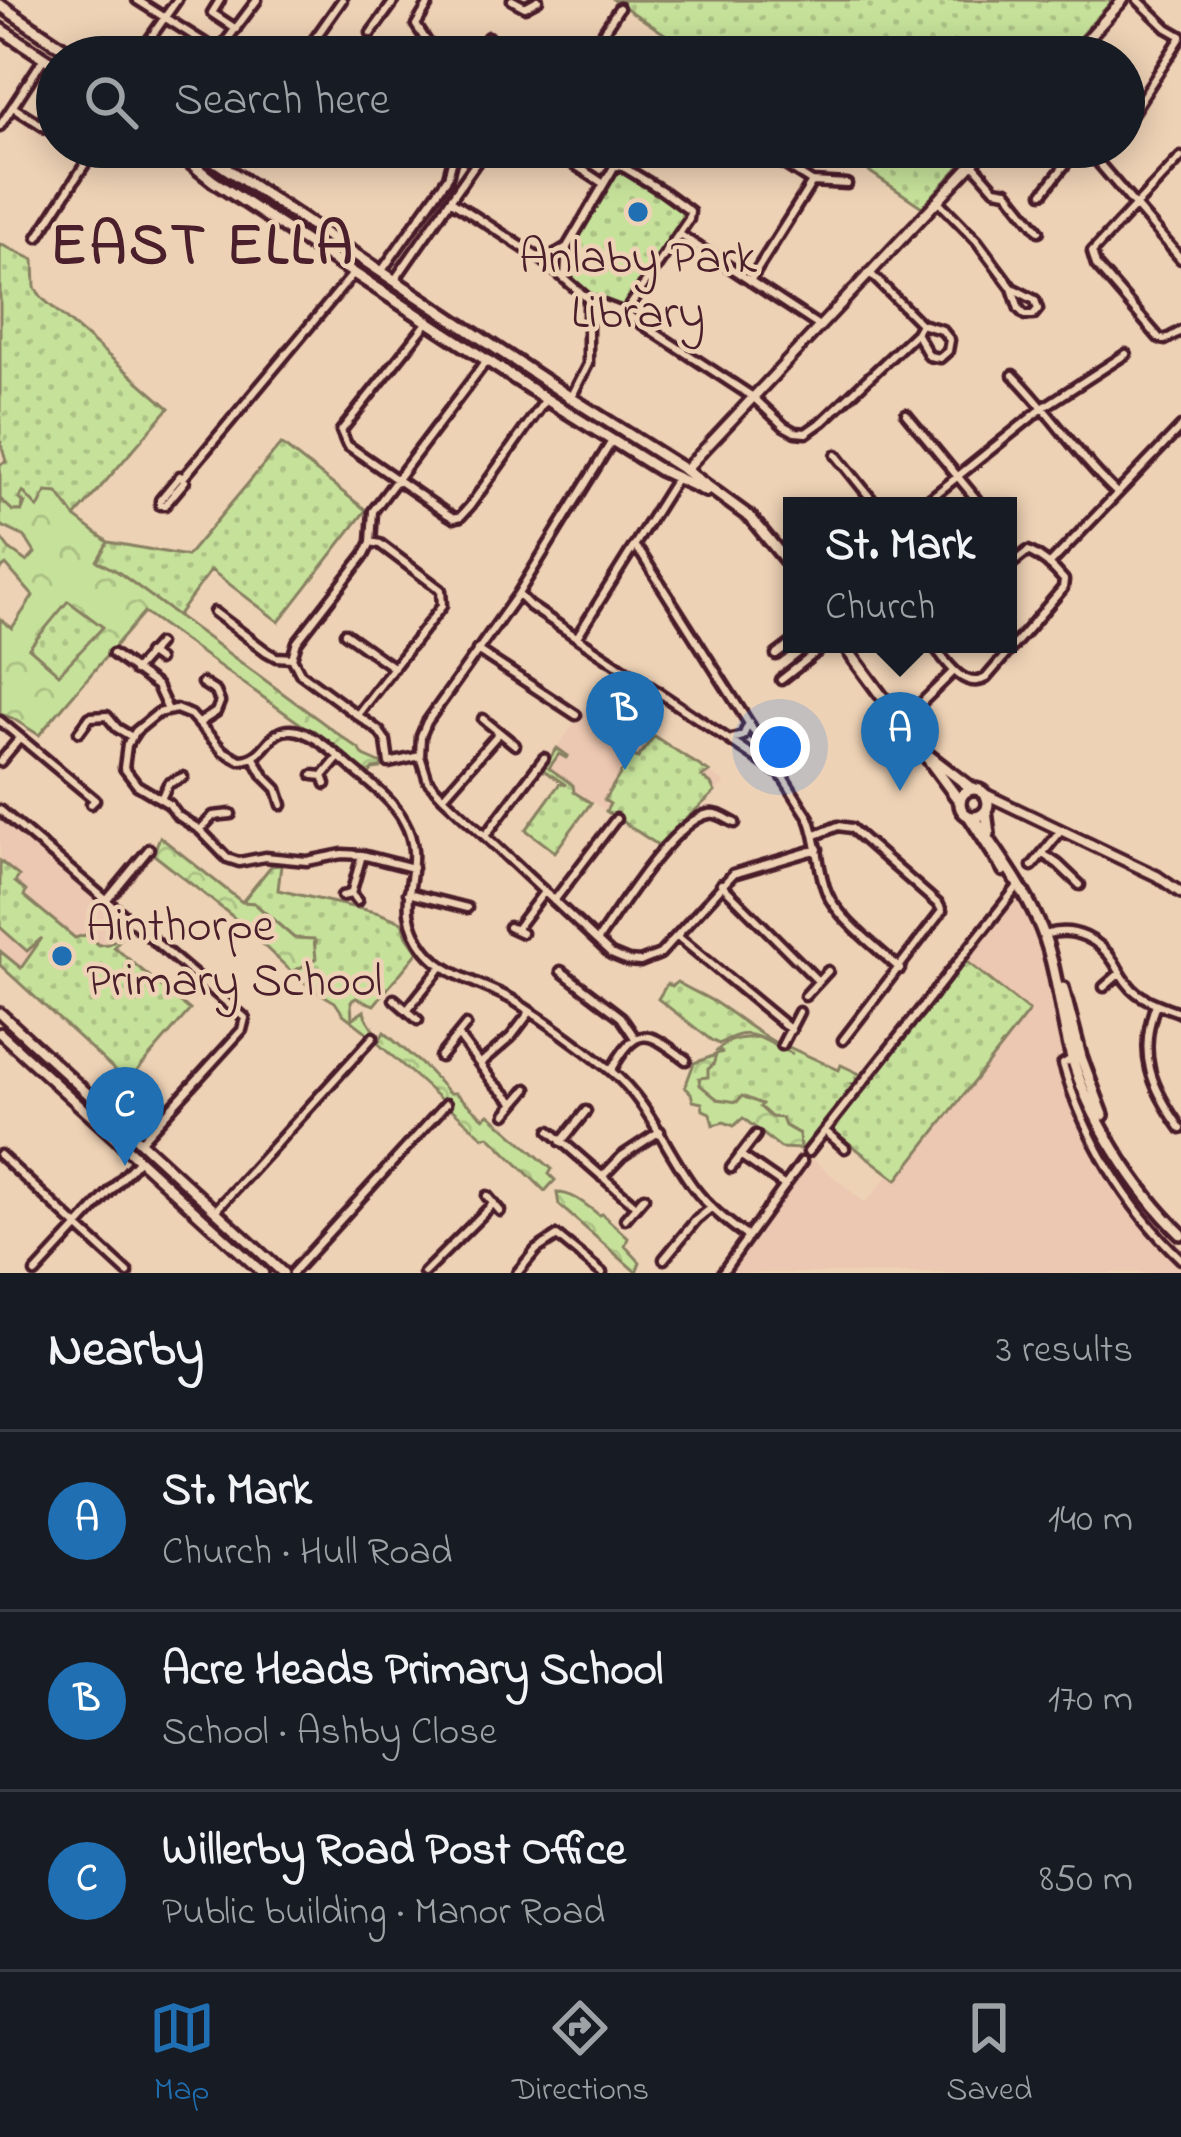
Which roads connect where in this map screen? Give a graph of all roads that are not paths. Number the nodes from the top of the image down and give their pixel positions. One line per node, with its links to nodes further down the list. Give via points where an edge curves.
1 (137, 0): 14 (street)
2 (177, 0): 14 (street)
3 (220, 0): 16 (street, via 212,13)
4 (257, 0): 16 (street)
5 (342, 0): 22 (street)
6 (395, 0): 17 (street)
7 (512, 0): 8 (street, via 526,8)
8 (538, 0)
9 (1124, 0): 25 (street)
10 (1138, 0): 26 (street)
11 (0, 5): 18 (main road)
12 (428, 5): 23 (street, via 416,25)
13 (619, 8): 24 (street)
14 (164, 17): 19 (street); 20 (street)
15 (0, 29): 27 (main road)
16 (237, 29): 21 (street)
17 (371, 33)
18 (46, 36)
19 (151, 36)
20 (194, 36)
21 (232, 36)
22 (317, 36)
23 (423, 36)
24 (601, 36)
25 (1091, 36)
26 (1181, 37): 29 (street)
27 (36, 53)
28 (36, 70): 30 (street)
29 (1145, 93)
30 (13, 106): 31 (street); 32 (street)
31 (2, 120)
32 (36, 121)
33 (1181, 158): 53 (street)
34 (82, 168): 56 (street)
35 (197, 168): 60 (main road)
36 (450, 168): 61 (street)
37 (473, 168): 51 (street)
38 (580, 168): 48 (street)
39 (613, 168): 48 (street)
40 (625, 168): 55 (street, via 690,212)
41 (790, 168): 47 (street)
42 (969, 168): 52 (street)
43 (976, 168): 54 (street)
44 (1064, 168): 50 (street)
45 (1103, 168): 53 (street)
46 (225, 169): 61 (main road)
47 (812, 182): 49 (street); 65 (street)
48 (604, 184): 57 (street)
49 (847, 184)
50 (1043, 193)
51 (451, 200): 59 (street); 64 (street)
52 (938, 201): 62 (street); 66 (street)
53 (1135, 206): 58 (street); 72 (street, via 1093,259 1159,338)
54 (1040, 231)
55 (679, 234): 65 (street); 68 (street)
56 (38, 237)
57 (567, 247): 59 (street); 63 (street)
58 (1179, 253)
59 (544, 261): 63 (street)
60 (354, 272): 69 (main road); 86 (street)
61 (381, 272): 64 (main road)
62 (869, 273): 70 (street); 71 (street)
63 (565, 278): 67 (street)
64 (394, 281): 77 (main road)
65 (750, 281): 70 (street)
66 (1012, 288): 66 (street, via 1035,300 1034,315 1019,309)
67 (588, 298): 68 (street); 77 (street, via 588,364)
68 (625, 313): 76 (street)
69 (428, 321): 74 (main road); 87 (street, via 341,431 347,446)
70 (818, 326): 76 (street)
71 (918, 328): 71 (street, via 929,356 940,358 950,340 942,330); 76 (street, via 806,433)
72 (1181, 331)
73 (1126, 354): 79 (street)
74 (487, 360): 78 (main road); 87 (street)
75 (1013, 375): 79 (street)
76 (753, 397): 84 (street)
77 (572, 398): 84 (main road)
78 (545, 399): 82 (main road); 87 (street, via 461,516)
79 (1044, 407): 85 (street); 88 (street)
80 (906, 413): 85 (street)
81 (1181, 427): 88 (street)
82 (612, 441): 84 (main road); 97 (street)
83 (836, 454): 89 (street)
84 (680, 474): 93 (street); 94 (main road, via 751,518)
85 (957, 476): 90 (street); 91 (street)
86 (182, 478): 86 (street, via 185,481 160,505 160,500)
87 (397, 479): 92 (street, via 374,511)
88 (1117, 493): 96 (street)
89 (871, 497)
90 (932, 497)
91 (974, 497)
92 (371, 542): 112 (street); 114 (street, via 441,590 442,606)
93 (634, 546): 99 (street); 127 (street)
94 (783, 557)
95 (1017, 560): 96 (street, via 1028,551)
96 (1049, 565): 101 (street, via 1064,588)
97 (518, 594): 99 (street); 103 (street)
98 (214, 612): 112 (street, via 267,652)
99 (577, 638): 133 (street)
100 (348, 639): 114 (street)
101 (1017, 642)
102 (158, 644): 105 (street)
103 (477, 650): 123 (street); 136 (street, via 428,722)
104 (783, 650): 111 (street)
105 (148, 652): 113 (street); 116 (street)
106 (816, 653): 117 (street)
107 (850, 653): 128 (main road)
108 (940, 653): 115 (street)
109 (1007, 653): 115 (street, via 978,682)
110 (113, 654): 116 (street)
111 (776, 655)
112 (292, 658): 122 (street, via 300,673)
113 (158, 660)
114 (394, 668): 122 (street)
115 (955, 670): 128 (street)
116 (134, 671): 121 (street, via 158,686)
117 (781, 680)
118 (202, 683): 119 (street)
119 (220, 702): 120 (street); 126 (street)
120 (230, 704)
121 (168, 710): 126 (street); 131 (street)
122 (358, 715): 136 (street, via 379,731 389,763)
123 (576, 715)
124 (483, 719): 130 (street)
125 (0, 721): 132 (street)
126 (199, 723): 138 (street, via 232,757)
127 (749, 723): 133 (street, via 743,736); 142 (street)
128 (901, 723): 135 (main road)
129 (79, 732): 131 (street, via 95,712)
130 (499, 733): 134 (street); 145 (street)
131 (132, 737): 146 (street, via 124,768)
132 (20, 738): 140 (street); 147 (street, via 95,800)
133 (729, 739): 142 (street)
134 (515, 745)
135 (919, 748): 144 (main road); 148 (main road)
136 (420, 756): 145 (street)
137 (339, 757): 138 (street, via 293,730 276,734); 141 (street, via 324,780); 166 (street, via 406,823)
138 (254, 758): 149 (street)
139 (539, 760): 160 (street)
140 (0, 762)
141 (313, 775)
142 (783, 776): 159 (street)
143 (183, 777): 146 (street, via 170,777)
144 (976, 790): 148 (main road, via 963,793); 150 (street); 151 (main road)
145 (443, 797): 160 (street)
146 (161, 799): 157 (street)
147 (91, 805)
148 (961, 805): 154 (main road); 167 (street)
149 (283, 806)
150 (1011, 808): 151 (street); 158 (street)
151 (987, 810): 154 (main road); 181 (main road, via 990,837)
152 (0, 811): 176 (street)
153 (231, 814): 157 (street, via 217,811)
154 (974, 817): 170 (main road)
155 (611, 821): 177 (street)
156 (736, 827): 183 (street, via 716,813 691,824)
157 (200, 830): 164 (street, via 239,862)
158 (1060, 832): 163 (street); 174 (street)
159 (816, 835): 162 (street); 186 (street, via 850,828 939,905 939,918)
160 (485, 836): 173 (street)
161 (149, 849): 176 (street)
162 (818, 849): 168 (street); 186 (street, via 832,903)
163 (1043, 854): 165 (street); 169 (street)
164 (362, 855): 166 (street); 175 (street)
165 (1032, 866)
166 (413, 868): 171 (street)
167 (1004, 872)
168 (721, 884): 182 (street); 191 (street)
169 (1080, 884)
170 (1018, 886): 211 (main road, via 1047,944); 223 (street)
171 (409, 892): 178 (street); 184 (street, via 410,926)
172 (459, 892): 178 (street)
173 (544, 892): 177 (street); 180 (street)
174 (1181, 893)
175 (350, 897)
176 (107, 900): 225 (street, via 245,1018)
177 (554, 902): 183 (street)
178 (455, 905): 179 (street)
179 (467, 908)
180 (516, 930)
181 (1048, 934): 189 (street, via 1072,930 1106,951); 211 (main road)
182 (677, 936): 183 (street, via 641,966); 203 (street)
183 (597, 941)
184 (442, 966): 196 (street); 197 (street)
185 (578, 967): 190 (street)
186 (900, 969): 208 (street)
187 (561, 971): 190 (street)
188 (829, 971): 191 (street)
189 (1120, 973): 192 (street); 195 (street)
190 (571, 977): 207 (street, via 621,1017)
191 (818, 981): 193 (street)
192 (1103, 989)
193 (805, 996)
194 (394, 999): 196 (street)
195 (1156, 1004): 200 (street); 220 (street, via 1146,1053)
196 (407, 1010): 201 (street)
197 (530, 1012): 213 (street); 214 (street)
198 (799, 1012): 203 (street)
199 (0, 1013): 225 (street)
200 (1181, 1013)
201 (418, 1020)
202 (466, 1025): 205 (street)
203 (791, 1030): 209 (street)
204 (0, 1033): 231 (street)
205 (458, 1035): 210 (street); 213 (street)
206 (373, 1036): 240 (street)
207 (634, 1038): 212 (street, via 655,1037); 214 (street)
208 (848, 1038)
209 (782, 1045)
210 (440, 1057)
211 (1076, 1058): 243 (main road, via 1118,1153); 245 (street, via 1063,1064 1096,1148)
212 (686, 1060)
213 (481, 1064): 216 (street)
214 (611, 1070): 222 (street)
215 (527, 1089): 216 (street)
216 (515, 1103): 219 (street)
217 (446, 1104): 250 (street)
218 (587, 1109): 226 (street)
219 (506, 1114)
220 (1181, 1129)
221 (550, 1131): 226 (street)
222 (660, 1131): 234 (street); 239 (street)
223 (824, 1131): 227 (street); 228 (street)
224 (756, 1136): 230 (street)
225 (141, 1141): 240 (street)
226 (561, 1142): 234 (street)
227 (845, 1148)
228 (808, 1152)
229 (0, 1155): 242 (street)
230 (740, 1155): 233 (street); 235 (street)
231 (140, 1160): 242 (street); 249 (street)
232 (802, 1162): 235 (street)
233 (731, 1168)
234 (602, 1177): 238 (street)
235 (784, 1186): 244 (street)
236 (487, 1196): 251 (street, via 497,1207)
237 (644, 1197): 238 (street)
238 (636, 1206): 241 (street)
239 (711, 1208): 244 (street); 246 (street)
240 (215, 1210): 250 (street)
241 (625, 1219)
242 (78, 1227): 247 (street); 248 (street)
243 (1181, 1234)
244 (748, 1237): 254 (street)
245 (1181, 1259)
246 (662, 1261)
247 (35, 1273)
248 (128, 1273)
249 (263, 1273)
250 (288, 1273)
251 (424, 1273)
252 (517, 1273): 253 (street, via 557,1236)
253 (602, 1273)
254 (722, 1273)

